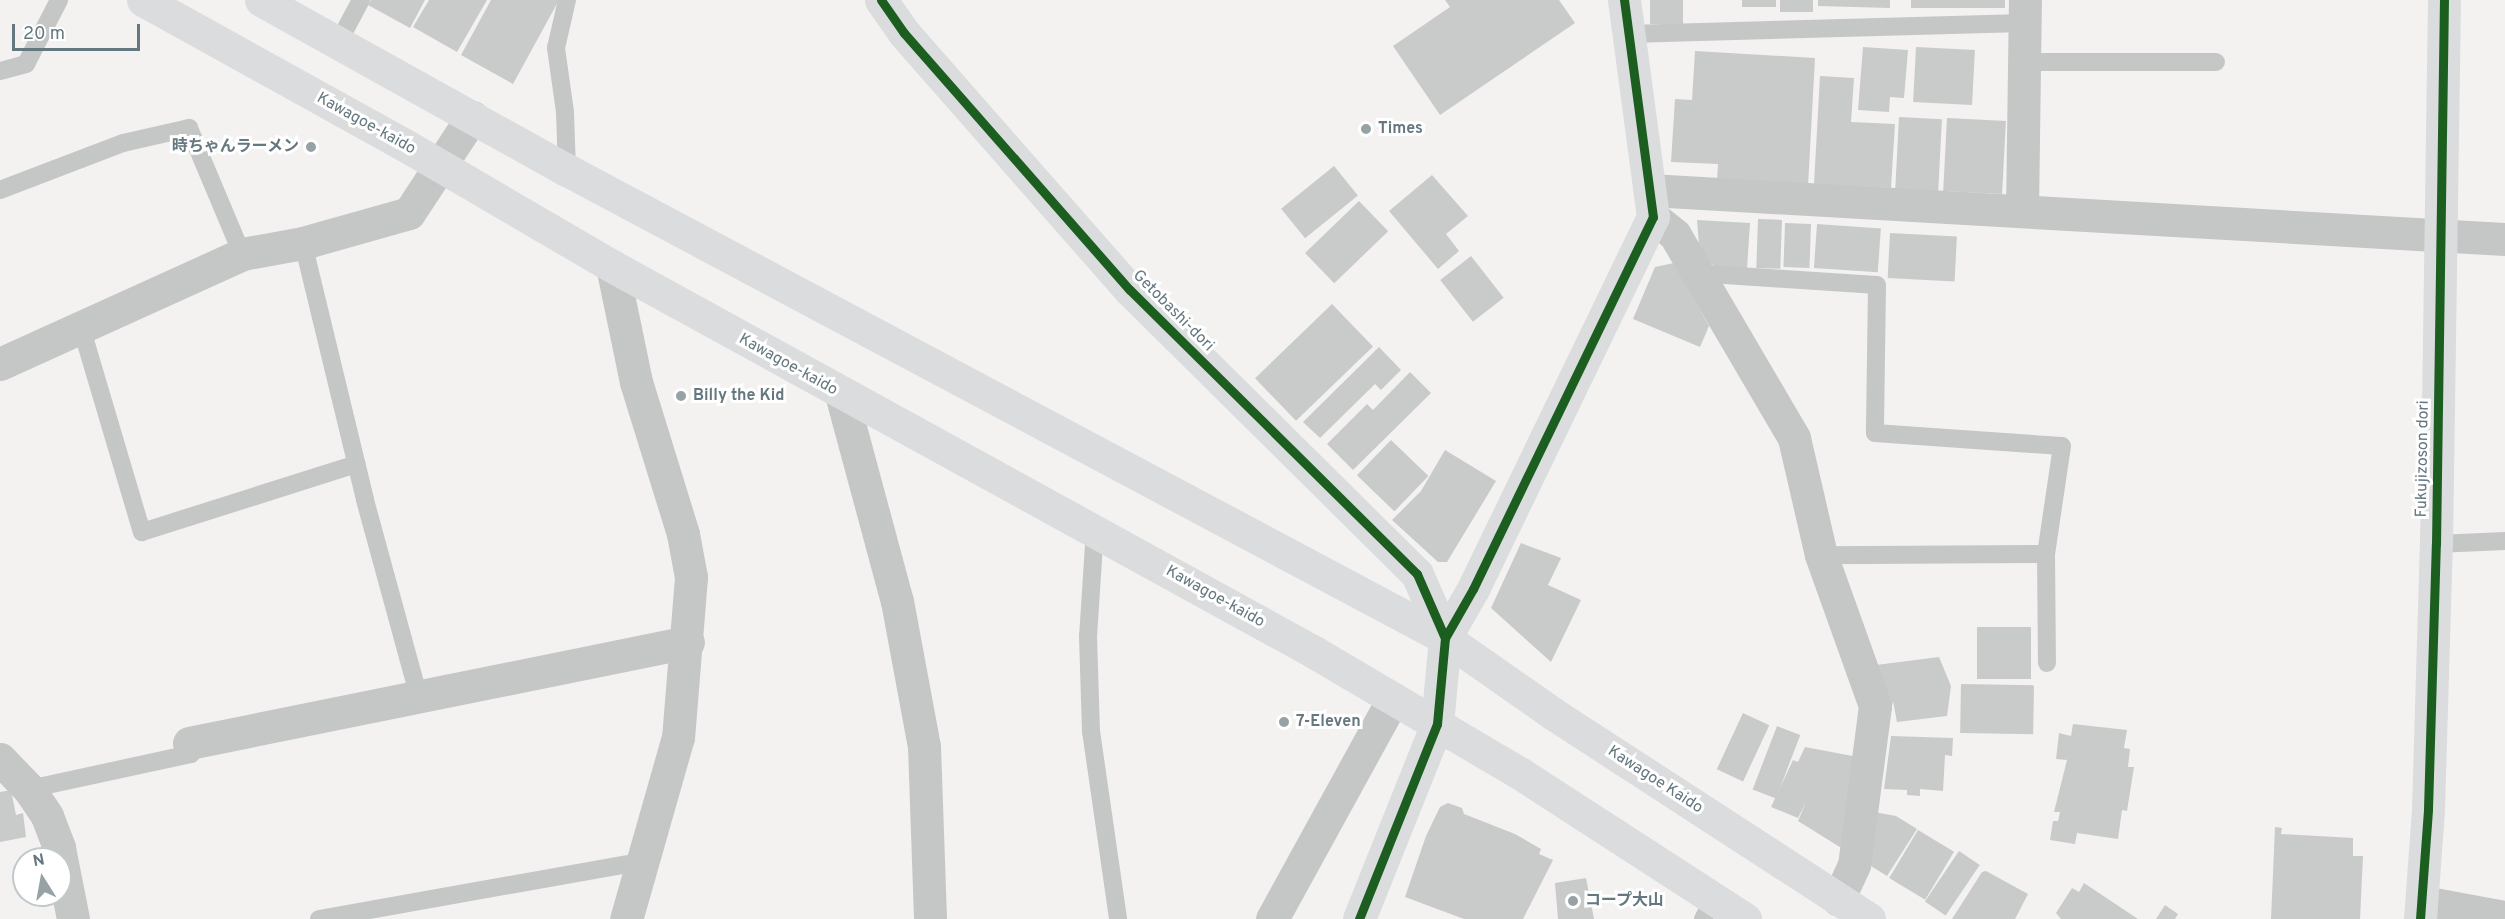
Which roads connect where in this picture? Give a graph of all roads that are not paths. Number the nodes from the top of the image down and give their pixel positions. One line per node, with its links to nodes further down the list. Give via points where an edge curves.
1 (59, 0): 14 (lane, via 26,64)
2 (143, 0): 16 (main road, Kawagoe-kaido)
3 (261, 0): 11 (main road)
4 (361, 0): 11 (lane)
5 (567, 0): 17 (lane, via 556,48 565,112)
6 (881, 0): 36 (main road, Getobashi-dori, via 904,33 1130,290 1417,574)
7 (1624, 0): 10 (main road)
8 (2444, 0): 21 (main road, Fukujizoson dori)
9 (2025, 12): 10 (lane); 12 (street)
10 (1629, 34): 19 (main road)
11 (338, 43): 15 (main road)
12 (2024, 62): 13 (lane); 20 (street)
13 (2216, 62)
14 (0, 71)
15 (472, 117): 16 (street); 17 (main road)
16 (440, 167): 23 (street, via 409,213); 25 (main road, Kawagoe-kaido)
17 (567, 170): 36 (main road)
18 (0, 190): 24 (lane, via 123,142 189,128)
19 (1651, 203): 20 (street); 26 (street, via 1675,235); 36 (main road, via 1473,589)
20 (2022, 211): 21 (street)
21 (2442, 236): 22 (street); 33 (main road, Fukujizoson dori)
22 (2505, 239)
23 (303, 243): 24 (street); 30 (lane)
24 (242, 254): 27 (street)
25 (612, 266): 29 (main road, Kawagoe-kaido); 37 (street, via 636,382 691,576)
26 (1695, 273): 34 (lane, via 1877,285 1875,433 2062,446); 35 (street, via 1794,438)
27 (82, 330): 28 (street); 30 (lane, via 142,532)
28 (0, 364)
29 (841, 394): 31 (main road, Kawagoe-kaido); 53 (street, via 897,601 924,746)
30 (356, 464): 39 (lane)
31 (1095, 529): 40 (main road, Kawagoe-kaido); 54 (lane, via 1088,636 1091,730)
32 (2505, 541): 33 (lane)
33 (2436, 544): 48 (main road, Fukujizoson dori)
34 (2046, 554): 35 (lane); 38 (lane)
35 (1821, 555): 46 (street, via 1875,706 1854,865)
36 (1445, 638): 41 (main road); 46 (main road, Kawagoe Kaido, via 1552,713)
37 (688, 642): 39 (street); 45 (street, via 678,737)
38 (2047, 663)
39 (419, 697): 42 (street)
40 (1393, 699): 41 (main road, Kawagoe-kaido); 55 (street)
41 (1437, 724): 47 (main road); 56 (main road)
42 (189, 743): 44 (lane, via 191,754)
43 (0, 759): 44 (street)
44 (28, 789): 50 (street, via 47,816 60,848)
45 (643, 861): 51 (lane); 52 (street)
46 (1838, 899): 58 (main road, Kawagoe Kaido)
47 (1708, 909): 57 (main road)
48 (2421, 911): 49 (street)
49 (2505, 917)
50 (73, 919)
51 (319, 919)
52 (626, 919)
53 (930, 919)
54 (1118, 919)
55 (1272, 919)
56 (1359, 919)
57 (1745, 919)
58 (1869, 919)

